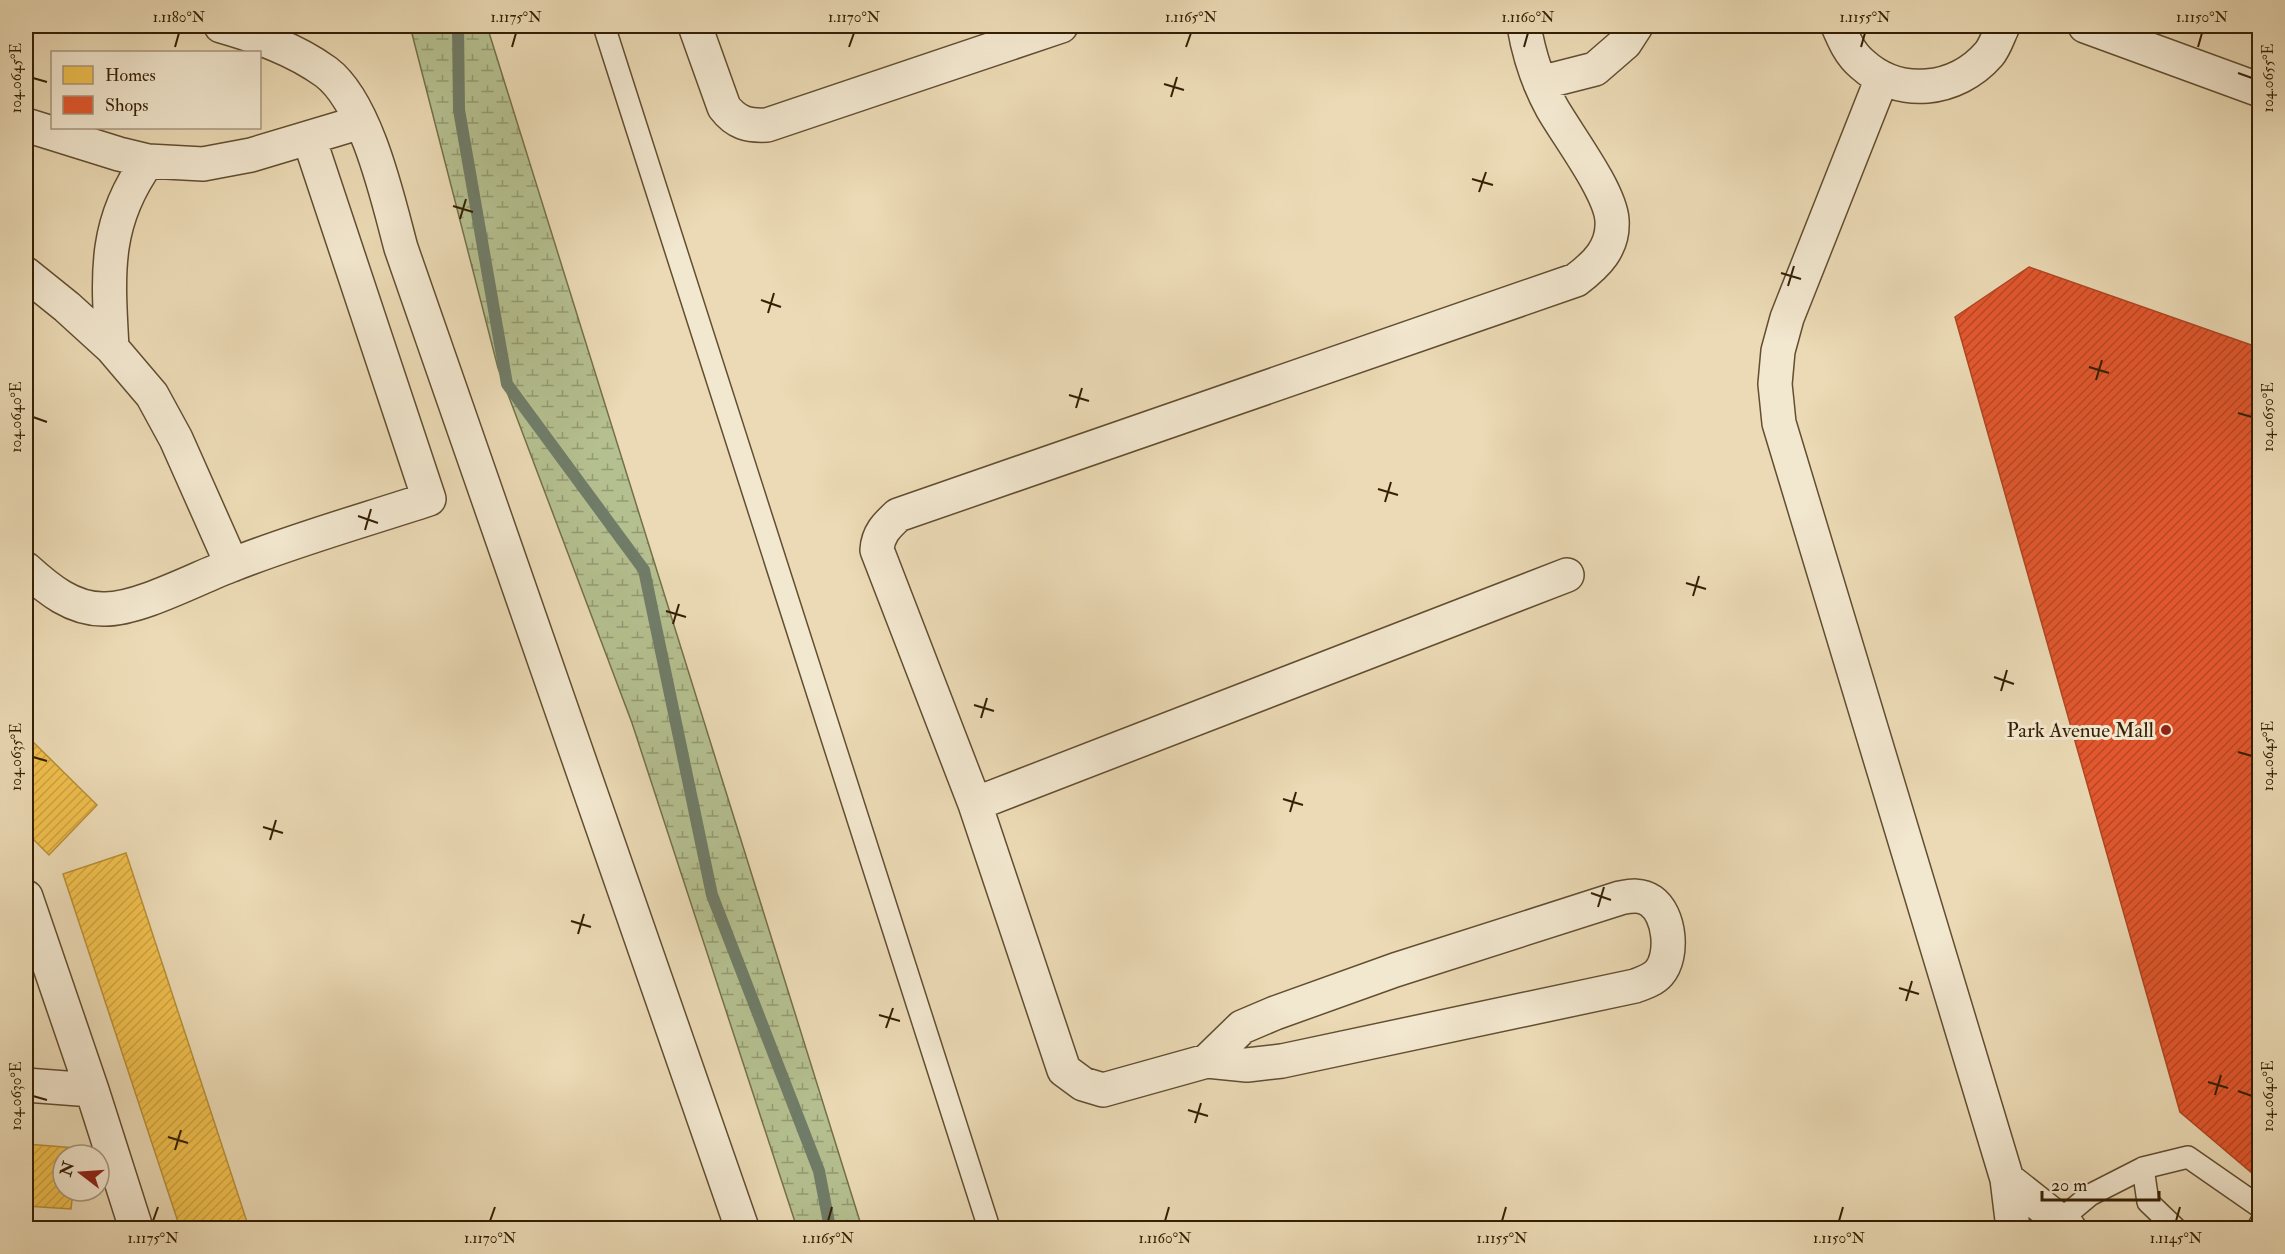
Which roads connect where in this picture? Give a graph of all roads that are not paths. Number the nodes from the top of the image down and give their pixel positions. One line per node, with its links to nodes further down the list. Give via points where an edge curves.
1 (221, 26): 13 (street, via 269,40 328,74)
2 (604, 26): 34 (lane)
3 (695, 26): 4 (street, via 724,107 730,116 752,126 767,125)
4 (1061, 26)
5 (1524, 26): 11 (street)
6 (1636, 26): 11 (street, via 1625,43 1595,69)
7 (1838, 26): 10 (street, via 1845,44 1861,64)
8 (2003, 26): 10 (street, via 1990,53 1967,73 1940,85 1911,87)
9 (2085, 26): 12 (street)
10 (1882, 78): 28 (street, via 1787,318 1775,384 1779,423)
11 (1540, 83): 22 (street, via 1609,202 1612,232 1605,254 1576,280 898,515 886,525 877,550)
12 (2259, 90)
13 (361, 122): 15 (street); 33 (street, via 405,260)
14 (26, 125): 16 (street)
15 (309, 138): 16 (street, via 203,164); 19 (street, via 429,499)
16 (148, 161): 18 (street, via 125,200 113,236 108,270)
17 (26, 274): 18 (street)
18 (111, 348): 19 (street, via 152,395)
19 (232, 565): 20 (street, via 126,608 103,610 61,597)
20 (26, 569)
21 (1567, 574): 22 (street)
22 (975, 804): 24 (street, via 1064,1070 1083,1084 1103,1090)
23 (26, 897): 26 (street)
24 (1208, 1061): 24 (street, via 1247,1065 1282,1061 1635,986 1659,974 1666,961 1665,925 1651,901 1635,895 1620,897 1275,1013 1242,1027)
25 (26, 1085): 26 (street)
26 (92, 1090): 32 (street)
27 (2143, 1168): 29 (lane, via 2188,1158); 31 (lane, via 2090,1195); 36 (lane, via 2148,1202)
28 (2007, 1179): 31 (street); 35 (street)
29 (2259, 1207)
30 (2259, 1224): 37 (lane)
31 (2058, 1226)
32 (136, 1228)
33 (742, 1228)
34 (989, 1228)
35 (2013, 1228)
36 (2175, 1228)
37 (2258, 1228)

